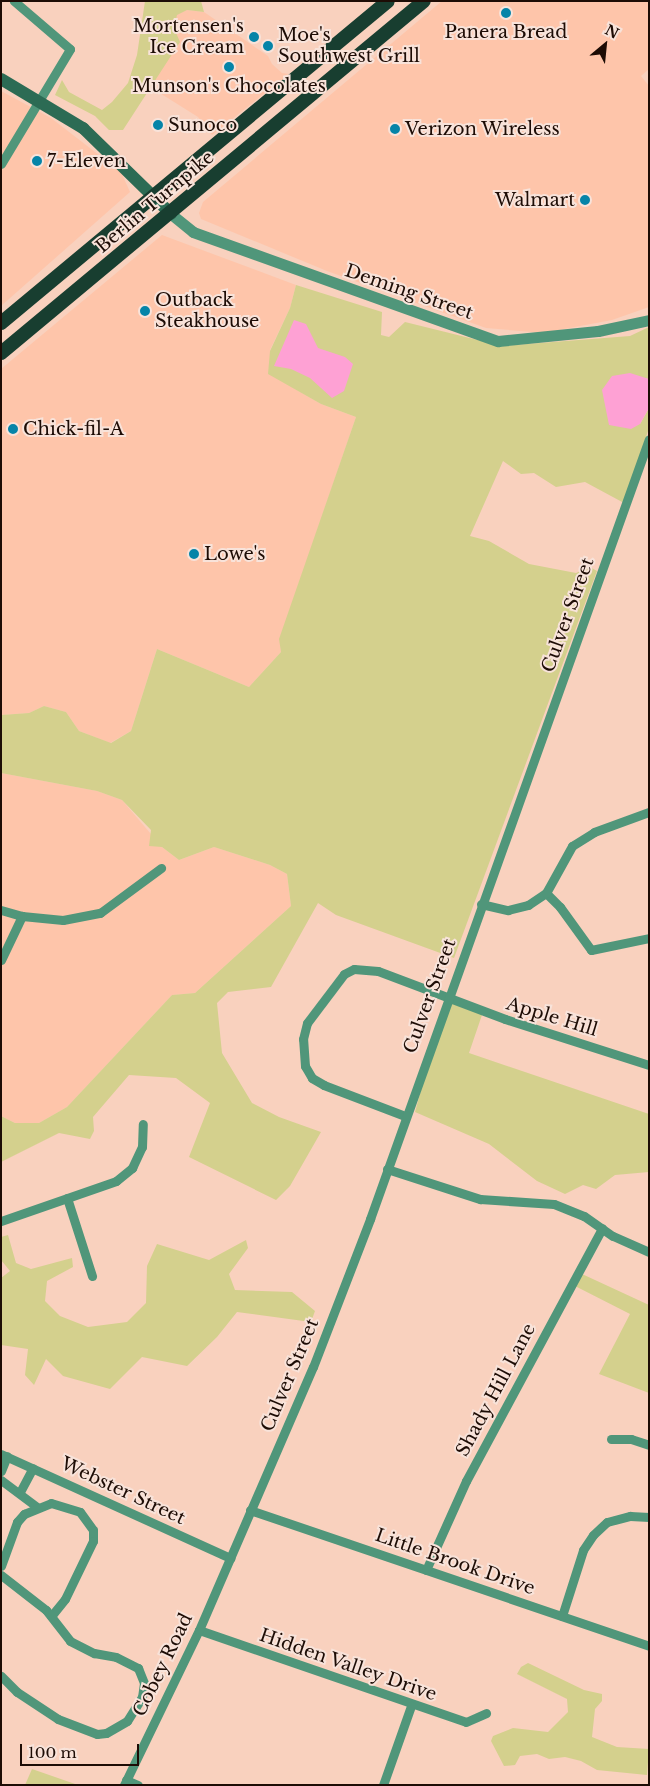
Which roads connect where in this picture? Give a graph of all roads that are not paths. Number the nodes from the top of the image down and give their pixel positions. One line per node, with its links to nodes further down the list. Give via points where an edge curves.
1 (14, 1): 5 (street, via 70,49)
2 (388, 1): 7 (highway, Berlin Turnpike)
3 (424, 1): 8 (highway, Berlin Turnpike)
4 (1, 79): 5 (main road)
5 (39, 101): 6 (street); 7 (main road, via 83,128)
6 (1, 164)
7 (153, 196): 8 (main road); 10 (highway, Berlin Turnpike)
8 (171, 214): 9 (street, Deming Street, via 192,232 498,341 598,331); 11 (highway, Berlin Turnpike)
9 (649, 320)
10 (1, 323)
11 (1, 353)
12 (649, 439): 16 (street, Culver Street)
13 (649, 812): 15 (street, via 594,832 572,846)
14 (161, 868): 18 (street, via 100,913 64,920)
15 (546, 893): 16 (street, via 528,905 508,910); 19 (street, via 591,950)
16 (481, 904): 21 (street, Culver Street)
17 (1, 910): 18 (street)
18 (22, 916): 20 (street)
19 (649, 938)
20 (1, 960)
21 (446, 999): 22 (street, Apple Hill); 23 (street, Culver Street); 23 (street, Apple Hill, via 372,970 354,969 344,974 303,1032 305,1066 312,1078)
22 (649, 1065)
23 (404, 1116): 25 (street, Culver Street)
24 (143, 1124): 26 (street, via 142,1147 132,1168 116,1181)
25 (387, 1170): 28 (street, via 480,1199 554,1204 584,1216); 39 (street, Culver Street, via 313,1367)
26 (67, 1198): 27 (street); 30 (street)
27 (1, 1221)
28 (602, 1228): 29 (street, via 626,1244); 43 (street, Shady Hill Lane, via 466,1480)
29 (649, 1252)
30 (92, 1276)
31 (612, 1439): 32 (street, via 631,1439)
32 (649, 1445)
33 (4, 1455): 34 (street, Webster Street); 35 (street)
34 (33, 1468): 37 (street); 41 (street, Webster Street)
35 (1, 1471)
36 (1, 1480): 37 (street)
37 (20, 1492): 38 (street)
38 (37, 1507): 42 (street, via 17,1522); 45 (street, via 51,1503 80,1512 93,1530 90,1548 65,1599)
39 (250, 1510): 41 (street, Culver Street); 43 (street, Little Brook Drive)
40 (649, 1517): 46 (street, via 630,1516 607,1522 593,1535 583,1550)
41 (230, 1558): 47 (street, Cobey Road)
42 (1, 1566)
43 (426, 1570): 46 (street, Little Brook Drive)
44 (1, 1575): 45 (street)
45 (51, 1616): 49 (street, via 70,1640 94,1653 116,1657 138,1668 144,1683 142,1697 127,1721 106,1733 88,1731 58,1719 17,1692)
46 (562, 1616): 48 (street, Little Brook Drive)
47 (199, 1630): 50 (street, Hidden Valley Drive); 52 (street, Cobey Road)
48 (649, 1646)
49 (1, 1676)
50 (411, 1706): 51 (street, Hidden Valley Drive, via 466,1722); 54 (street)
51 (486, 1713)
52 (125, 1783): 53 (street)
53 (138, 1785)
54 (383, 1785)

